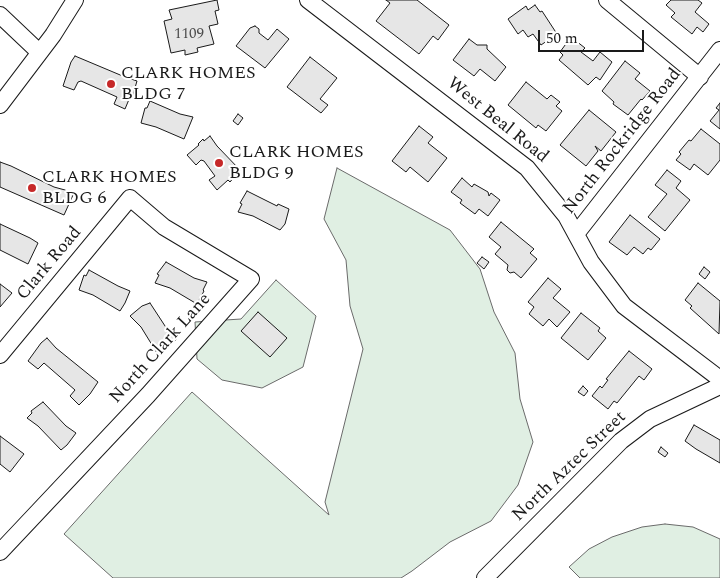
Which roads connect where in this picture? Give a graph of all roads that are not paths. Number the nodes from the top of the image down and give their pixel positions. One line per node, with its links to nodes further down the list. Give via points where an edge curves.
1 (75, 0): 7 (street)
2 (308, 0): 4 (street, West Beal Road)
3 (607, 0): 8 (street)
4 (329, 6): 11 (street, West Beal Road, via 527,168 566,216)
5 (0, 16): 7 (street)
6 (720, 50): 8 (street, North Rockridge Road)
7 (40, 52): 9 (street)
8 (700, 77): 11 (street, North Rockridge Road)
9 (0, 105)
10 (130, 198): 12 (street, Clark Road); 15 (street, North Clark Lane, via 164,227 251,279 148,396)
11 (576, 234): 13 (street, West Beal Road, via 591,262 624,306)
12 (0, 355)
13 (720, 379)
14 (720, 386): 16 (street, North Aztec Street, via 650,418 621,441)
15 (0, 552)
16 (485, 578)

